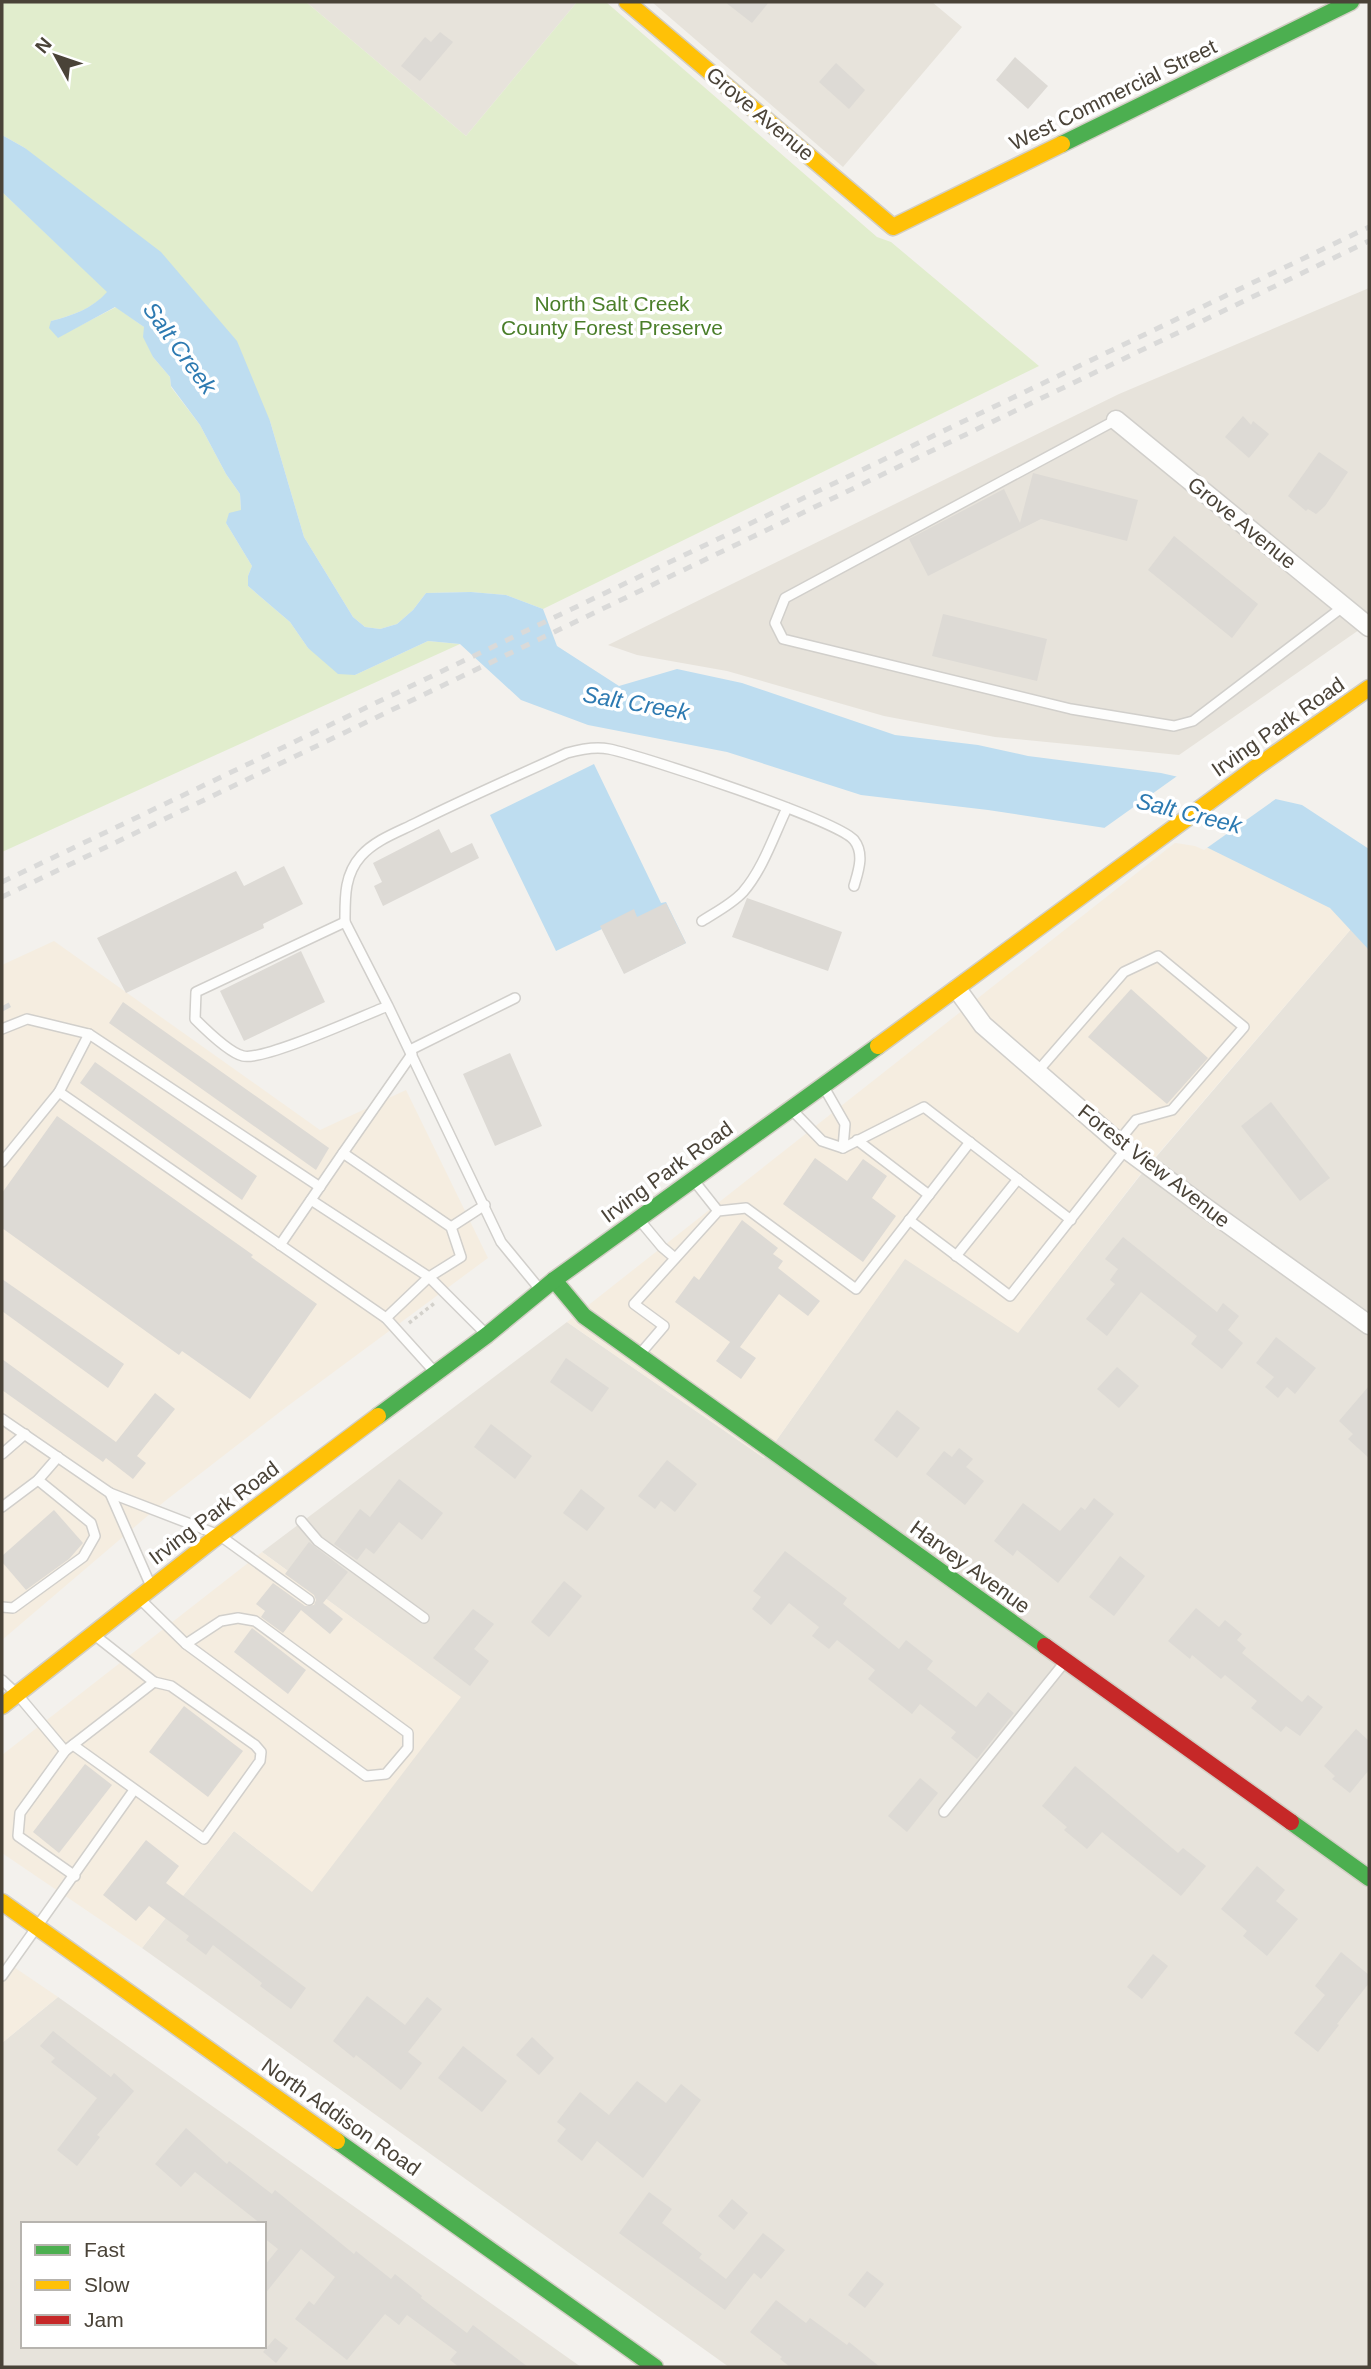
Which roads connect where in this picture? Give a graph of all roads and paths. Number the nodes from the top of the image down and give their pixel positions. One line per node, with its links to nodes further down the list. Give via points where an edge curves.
1 (627, 2): 3 (street, Grove Avenue)
2 (1351, 2): 3 (street, West Commercial Street)
3 (893, 227)
4 (1116, 420): 5 (street, Grove Avenue); 5 (lane, via 785,598 775,623 783,639 1071,709 1174,726 1193,721)
5 (1344, 606): 6 (street, Grove Avenue)
6 (1369, 627)
7 (1369, 688): 12 (street, Irving Park Road)
8 (787, 808): 9 (lane, via 854,840 860,864); 10 (lane, via 744,891); 11 (lane, via 608,748 567,752 377,843 350,873)
9 (854, 886)
10 (702, 920)
11 (345, 922): 14 (lane); 14 (lane, via 196,992 195,1019 243,1056 270,1053)
12 (957, 989): 18 (street, Forest View Avenue, via 979,1020); 19 (street, Irving Park Road)
13 (514, 998): 17 (lane)
14 (388, 1006): 17 (lane)
15 (2, 1029): 16 (lane, via 27,1019)
16 (89, 1034): 20 (lane); 30 (lane)
17 (411, 1052): 26 (lane); 33 (lane)
18 (1037, 1072): 24 (street, Forest View Avenue); 24 (lane, via 1124,972 1158,956 1244,1027 1172,1110 1136,1120)
19 (823, 1085): 21 (street, Irving Park Road); 25 (lane, via 845,1124)
20 (59, 1092): 27 (lane); 39 (lane)
21 (791, 1108): 25 (lane, via 822,1140); 28 (street, Irving Park Road)
22 (857, 1140): 23 (lane, via 924,1107); 25 (lane); 31 (lane)
23 (970, 1142): 29 (lane); 31 (lane)
24 (1122, 1145): 37 (lane); 47 (street, Forest View Avenue)
25 (843, 1147)
26 (343, 1153): 30 (lane); 38 (lane)
27 (2, 1162)
28 (693, 1179): 34 (lane); 35 (street, Irving Park Road)
29 (1018, 1179): 37 (lane); 40 (lane)
30 (320, 1187): 32 (lane)
31 (929, 1195): 36 (lane)
32 (311, 1200): 39 (lane); 42 (lane)
33 (485, 1205): 38 (lane); 43 (lane, via 501,1242)
34 (718, 1211): 36 (lane, via 746,1208 856,1289); 41 (lane)
35 (639, 1219): 41 (lane); 43 (street, Irving Park Road)
36 (909, 1220): 40 (lane)
37 (1071, 1220): 40 (lane, via 1010,1296)
38 (451, 1227): 42 (lane, via 461,1257)
39 (280, 1245): 45 (lane)
40 (956, 1256)
41 (675, 1258): 49 (lane, via 635,1304 664,1326)
42 (429, 1276): 45 (lane); 48 (lane)
43 (548, 1285): 48 (street, Irving Park Road); 49 (street, Harvey Avenue)
44 (438, 1301): 46 (path)
45 (386, 1318): 50 (lane)
46 (409, 1323)
47 (1369, 1325)
48 (487, 1335): 50 (street, Irving Park Road)
49 (639, 1356): 66 (street, Harvey Avenue)
50 (436, 1373): 59 (street, Irving Park Road)
51 (2, 1419): 52 (lane)
52 (25, 1434): 53 (lane); 54 (lane)
53 (2, 1454)
54 (58, 1457): 55 (lane); 56 (lane)
55 (38, 1480): 57 (lane); 62 (lane, via 91,1524 95,1536 83,1557 13,1608)
56 (110, 1493): 59 (lane); 60 (lane)
57 (2, 1507)
58 (301, 1521): 63 (lane, via 318,1541)
59 (219, 1535): 60 (street, Irving Park Road); 61 (lane)
60 (144, 1592): 64 (street, Irving Park Road); 65 (lane)
61 (309, 1600)
62 (2, 1607)
63 (424, 1618)
64 (92, 1633): 68 (lane); 69 (street, Irving Park Road)
65 (186, 1644): 65 (lane, via 366,1776 386,1774 408,1748 408,1733 255,1622 221,1621)
66 (1065, 1661): 73 (lane); 75 (street, Harvey Avenue)
67 (2, 1680): 69 (lane)
68 (154, 1682): 71 (lane); 72 (lane, via 171,1686 255,1745 261,1752 260,1761 204,1839)
69 (17, 1694): 70 (street, Irving Park Road); 71 (lane)
70 (2, 1706)
71 (69, 1748): 72 (lane); 74 (lane, via 20,1813 18,1836)
72 (134, 1790): 74 (lane)
73 (944, 1812)
74 (75, 1875): 77 (lane)
75 (1369, 1878)
76 (2, 1902): 77 (street, North Addison Road)
77 (38, 1928): 78 (lane); 79 (street, North Addison Road)
78 (3, 1972)
79 (655, 2367)

